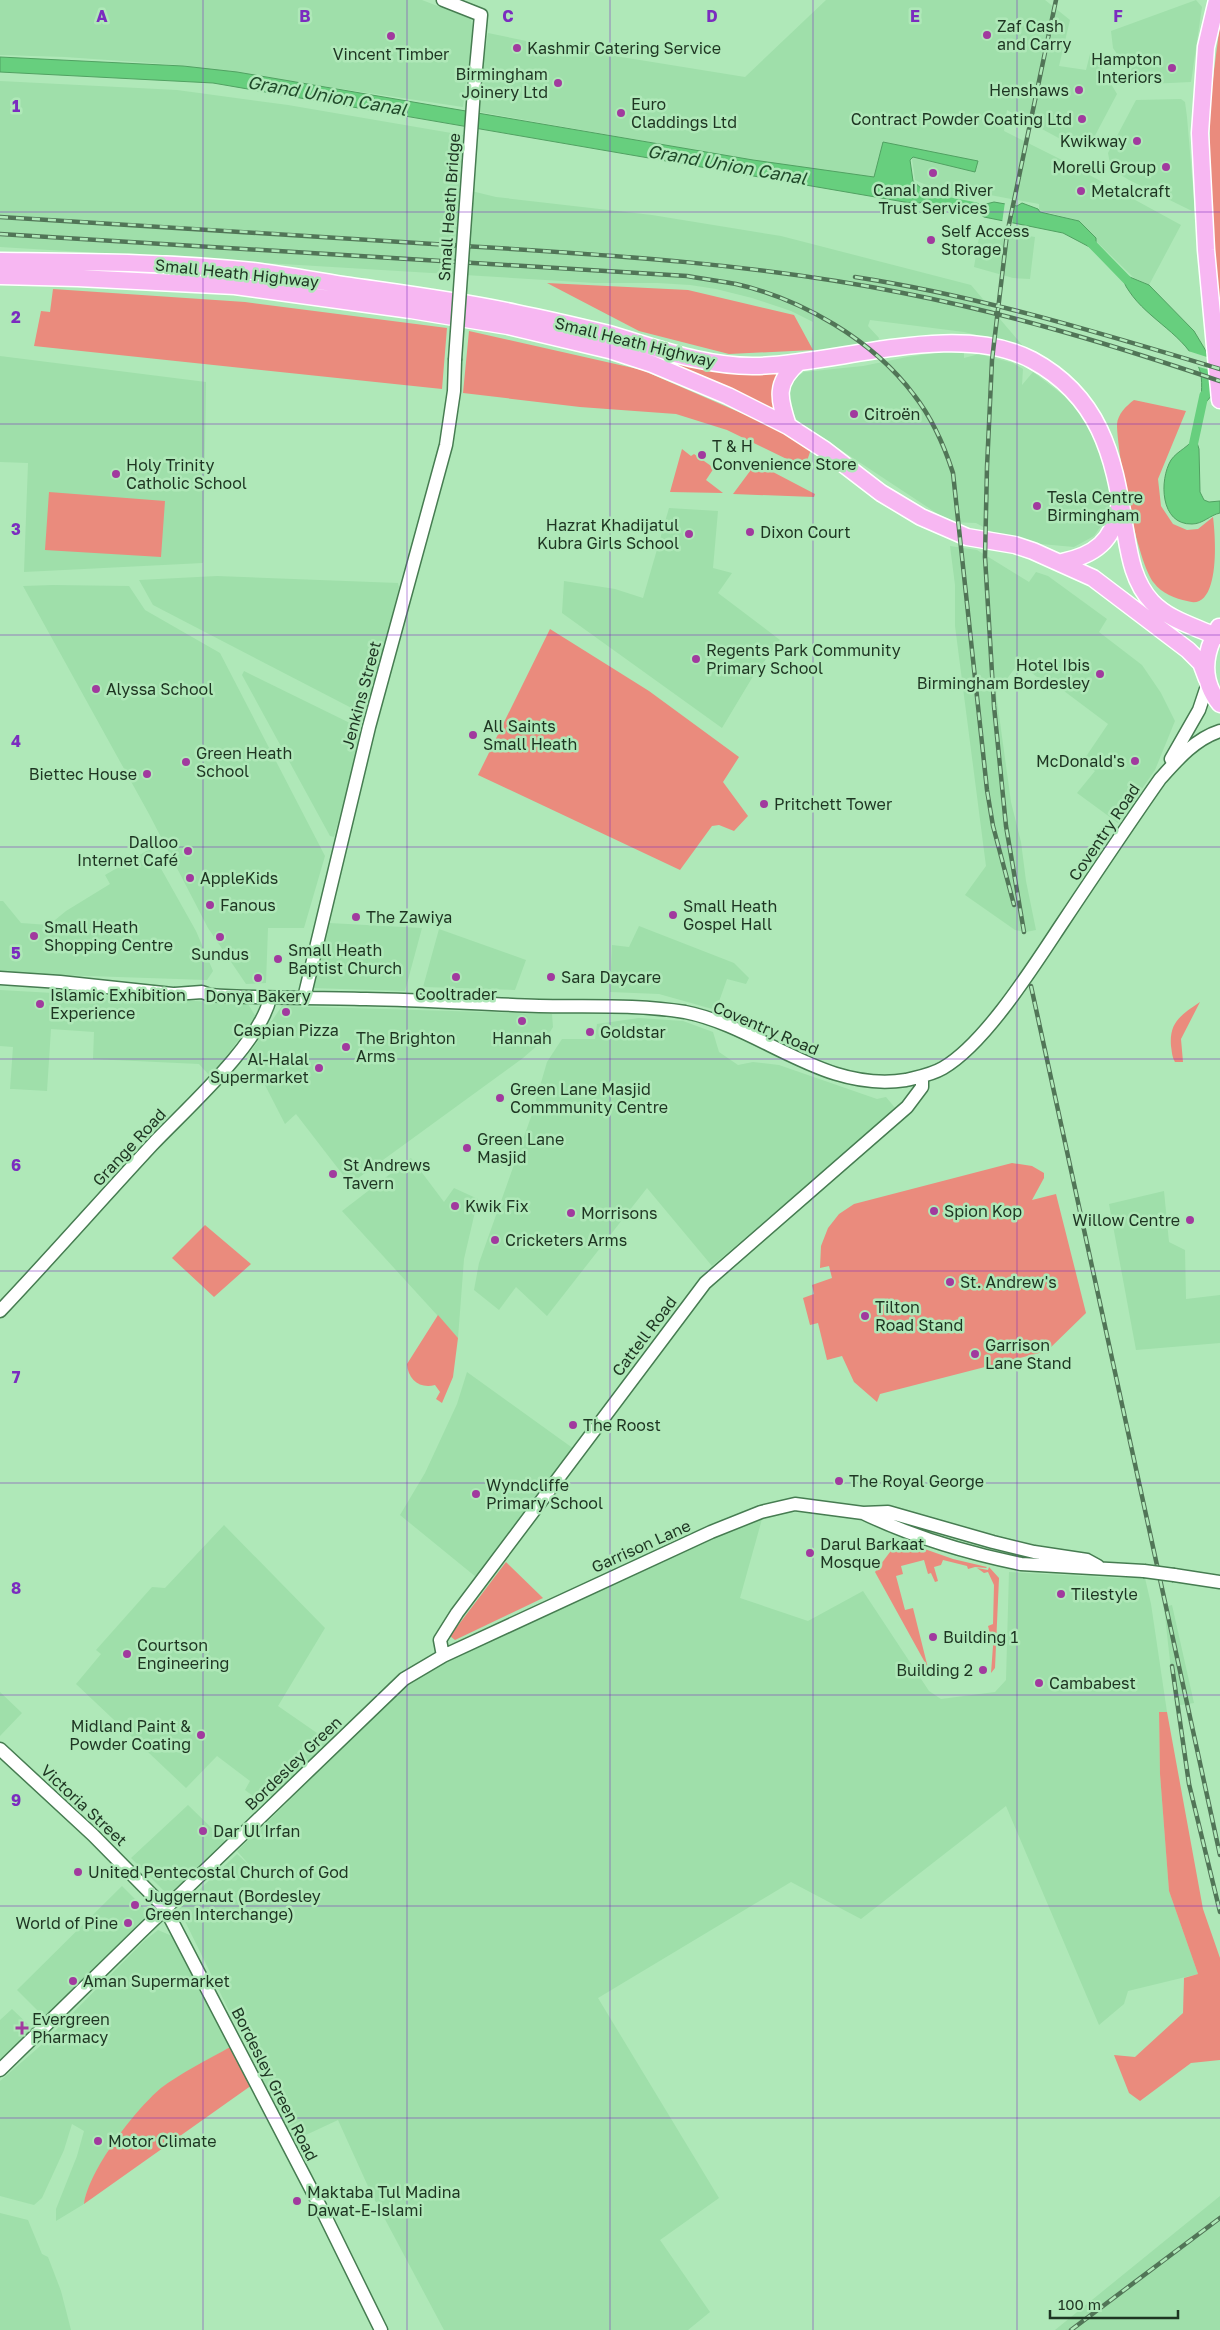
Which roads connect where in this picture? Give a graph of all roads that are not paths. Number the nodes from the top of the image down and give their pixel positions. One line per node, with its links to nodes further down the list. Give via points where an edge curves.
1 (443, 0): 6 (street, Small Heath Bridge, bridge, via 478,14)
2 (1217, 0): 7 (highway, via 1206,48 1200,133 1206,250)
3 (0, 262): 5 (highway, Small Heath Highway, via 98,262 252,271 515,312 718,364 754,366)
4 (0, 276): 8 (highway, Small Heath Highway, via 235,286 508,326 609,350 652,364)
5 (799, 362): 8 (highway, via 784,378 780,388 782,410); 9 (highway, Small Heath Highway, via 966,342 1008,350 1031,360 1065,383 1080,400 1098,424 1116,472)
6 (452, 400): 20 (street, Jenkins Street, via 444,454 369,727)
7 (1220, 400)
8 (788, 426): 10 (highway, Small Heath Highway, via 881,493 921,517 967,537 1015,545)
9 (1121, 500): 10 (highway, via 1117,519 1105,543 1086,556); 12 (highway, Small Heath Highway, via 1129,553 1143,589 1161,610)
10 (1062, 562): 14 (highway, Small Heath Highway, via 1093,578 1188,650 1201,663)
11 (1220, 618): 12 (highway)
12 (1196, 627): 13 (highway, Small Heath Highway)
13 (1218, 632): 14 (highway, via 1206,657)
14 (1208, 681): 15 (highway, Small Heath Highway); 17 (street, Coventry Road, via 1192,724)
15 (1220, 704)
16 (1220, 731): 17 (street, Coventry Road, via 1180,756)
17 (1160, 779): 21 (street, Coventry Road, via 999,1012 963,1053 943,1068)
18 (0, 978): 19 (street, Coventry Road, via 195,998 210,995)
19 (270, 998): 20 (street, Coventry Road); 22 (street, Grange Road, via 263,1017 227,1067)
20 (304, 998): 21 (street, Coventry Road, via 685,1012 720,1023 814,1066 860,1080 894,1082)
21 (922, 1077): 30 (street, Cattell Road, via 922,1087 907,1107 705,1283 457,1613 440,1640)
22 (0, 1310)
23 (863, 1512): 24 (street, Garrison Lane, via 888,1512); 26 (street, Garrison Lane, via 947,1546); 30 (street, Garrison Lane, via 795,1504 761,1512 615,1575)
24 (989, 1541): 25 (street, Garrison Lane); 26 (street)
25 (1010, 1545): 27 (street); 28 (street, Garrison Lane, via 1087,1560)
26 (985, 1556): 27 (street, Garrison Lane)
27 (1008, 1561): 28 (street, Garrison Lane)
28 (1098, 1566): 29 (street, Garrison Lane, bridge)
29 (1220, 1582)
30 (442, 1656): 32 (street, Bordesley Green, via 420,1668 388,1694)
31 (0, 1749): 32 (street, Victoria Street, via 93,1835)
32 (165, 1908): 33 (street, Bordesley Green); 34 (street, Bordesley Green Road)
33 (0, 2070)
34 (380, 2330)

